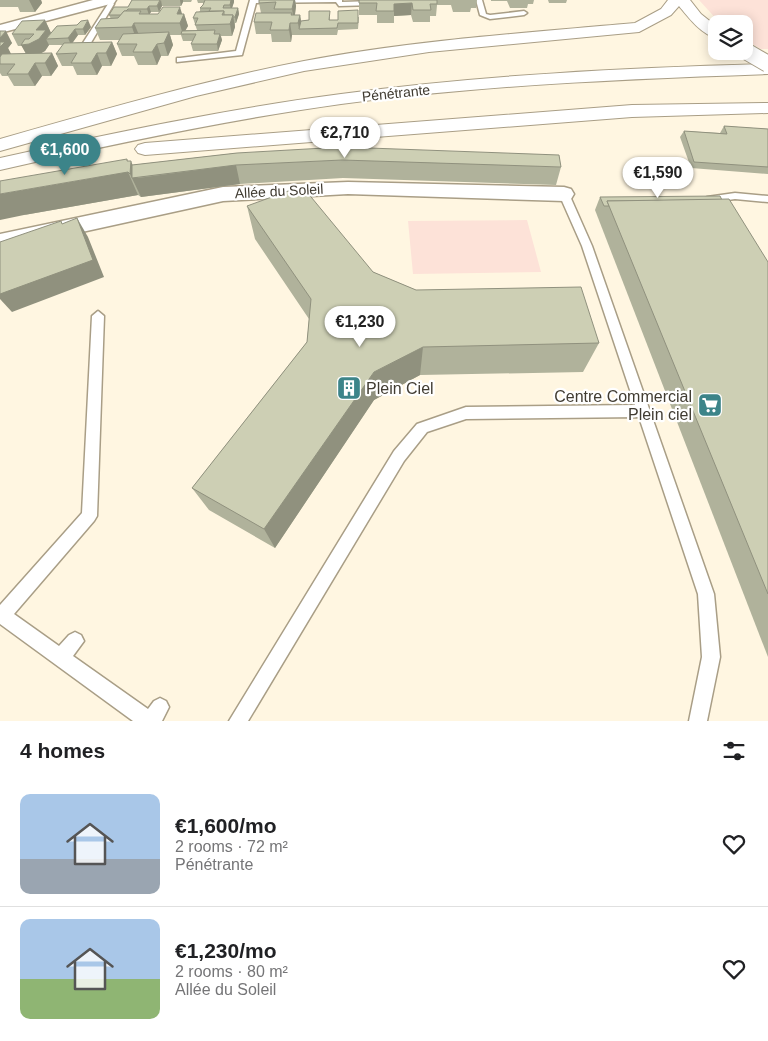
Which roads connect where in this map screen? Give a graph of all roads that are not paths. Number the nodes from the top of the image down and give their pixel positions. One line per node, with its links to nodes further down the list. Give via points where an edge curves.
1 (109, 0): 9 (street); 10 (lane, via 111,4)
2 (339, 0): 6 (lane, via 339,4); 13 (lane, via 254,2 239,53)
3 (480, 0): 7 (lane, via 482,15)
4 (676, 0): 17 (main road, via 666,12 639,26 402,51 305,66 123,109)
5 (682, 0): 8 (main road)
6 (384, 3)
7 (524, 13)
8 (708, 27)
9 (0, 30)
10 (83, 49)
11 (753, 55): 14 (main road, bridge)
12 (768, 56): 17 (main road, Pénétrante, via 493,68 391,79 196,107)
13 (180, 60)
14 (768, 64)
15 (768, 69): 18 (main road, Pénétrante, via 539,79 340,100 103,140)
16 (768, 108): 19 (main road, via 632,111 185,144)
17 (0, 145)
18 (0, 164)
19 (0, 168)
20 (564, 194): 23 (street, Allée du Soleil, via 348,188 222,194); 25 (lane, via 587,246)
21 (768, 199): 22 (lane, via 735,196)
22 (707, 200)
23 (0, 242)
24 (98, 316): 26 (lane, via 90,516)
25 (644, 411): 30 (lane, via 466,413 422,428 399,456); 31 (lane, via 706,594 711,657)
26 (1, 615): 28 (lane)
27 (74, 641): 28 (lane)
28 (61, 658): 29 (lane)
29 (153, 716)
30 (238, 721)
31 (698, 721)

